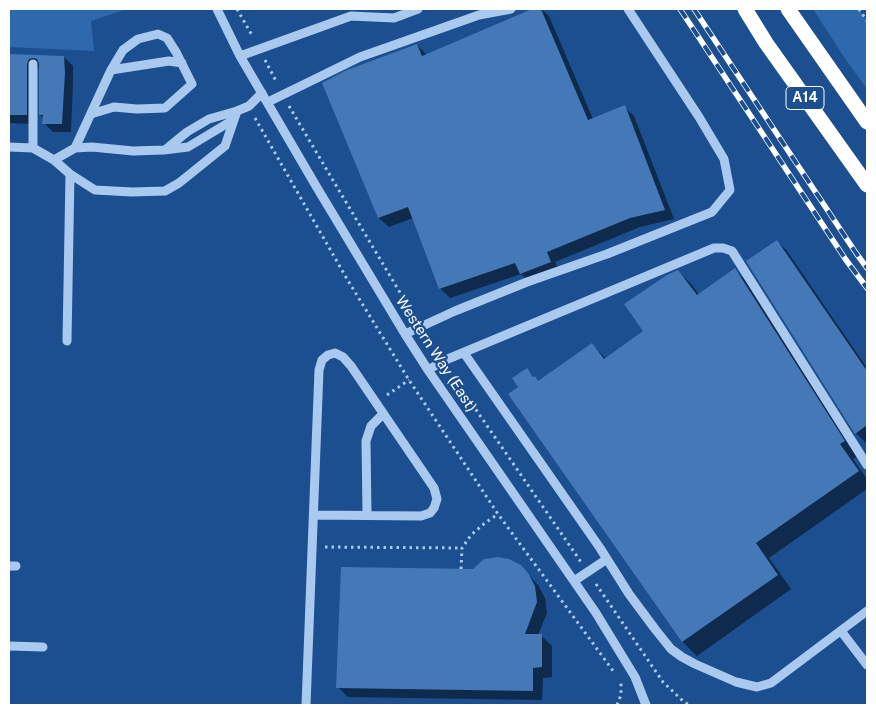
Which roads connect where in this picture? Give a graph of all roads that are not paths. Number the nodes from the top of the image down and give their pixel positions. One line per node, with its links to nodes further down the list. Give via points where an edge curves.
1 (217, 9): 7 (street, Western Way (East))
2 (418, 9): 7 (street, via 394,18 351,16)
3 (511, 9): 12 (street, via 479,15 360,57)
4 (628, 9): 24 (street, via 724,159 730,190 712,212 527,282)
5 (745, 9): 23 (highway, A14, via 766,44)
6 (788, 9): 16 (highway, A14)
7 (240, 56): 11 (street, Western Way (East))
8 (182, 63): 10 (street, via 170,61); 10 (street, via 167,38 158,34 138,39 123,50); 14 (street, via 192,84 164,108 114,108)
9 (33, 64): 18 (street)
10 (111, 70): 14 (street)
11 (262, 93): 12 (street, Western Way (East)); 13 (street, via 249,106)
12 (268, 102): 24 (street, Western Way (East))
13 (237, 111): 15 (street); 20 (street, via 209,120)
14 (92, 114): 19 (street)
15 (233, 120): 20 (street, via 188,147); 22 (street, via 225,146 164,191 96,190)
16 (867, 122)
17 (9, 147): 18 (street)
18 (33, 148): 21 (street)
19 (75, 148): 20 (street); 21 (street)
20 (164, 150)
21 (54, 160): 22 (street)
22 (70, 174): 25 (street)
23 (867, 185)
24 (404, 334): 27 (street, Western Way (East))
25 (67, 341)
26 (464, 353): 27 (street); 29 (street, via 714,248 722,248 732,251); 32 (street)
27 (428, 370): 33 (street, Western Way (East))
28 (383, 414): 30 (street, via 344,357 335,353 322,360); 31 (street, via 371,426 366,441); 31 (street, via 434,488 437,499 430,513 421,516)
29 (867, 465)
30 (314, 515): 31 (street); 39 (street)
31 (367, 515)
32 (607, 559): 33 (street); 35 (street, via 672,649 694,664 736,682 757,687 771,683)
33 (574, 581): 40 (street, Western Way (East), via 635,677)
34 (867, 611): 35 (street)
35 (841, 630): 38 (street)
36 (9, 646): 37 (street)
37 (43, 647)
38 (867, 665)
39 (306, 705)
40 (646, 705)

